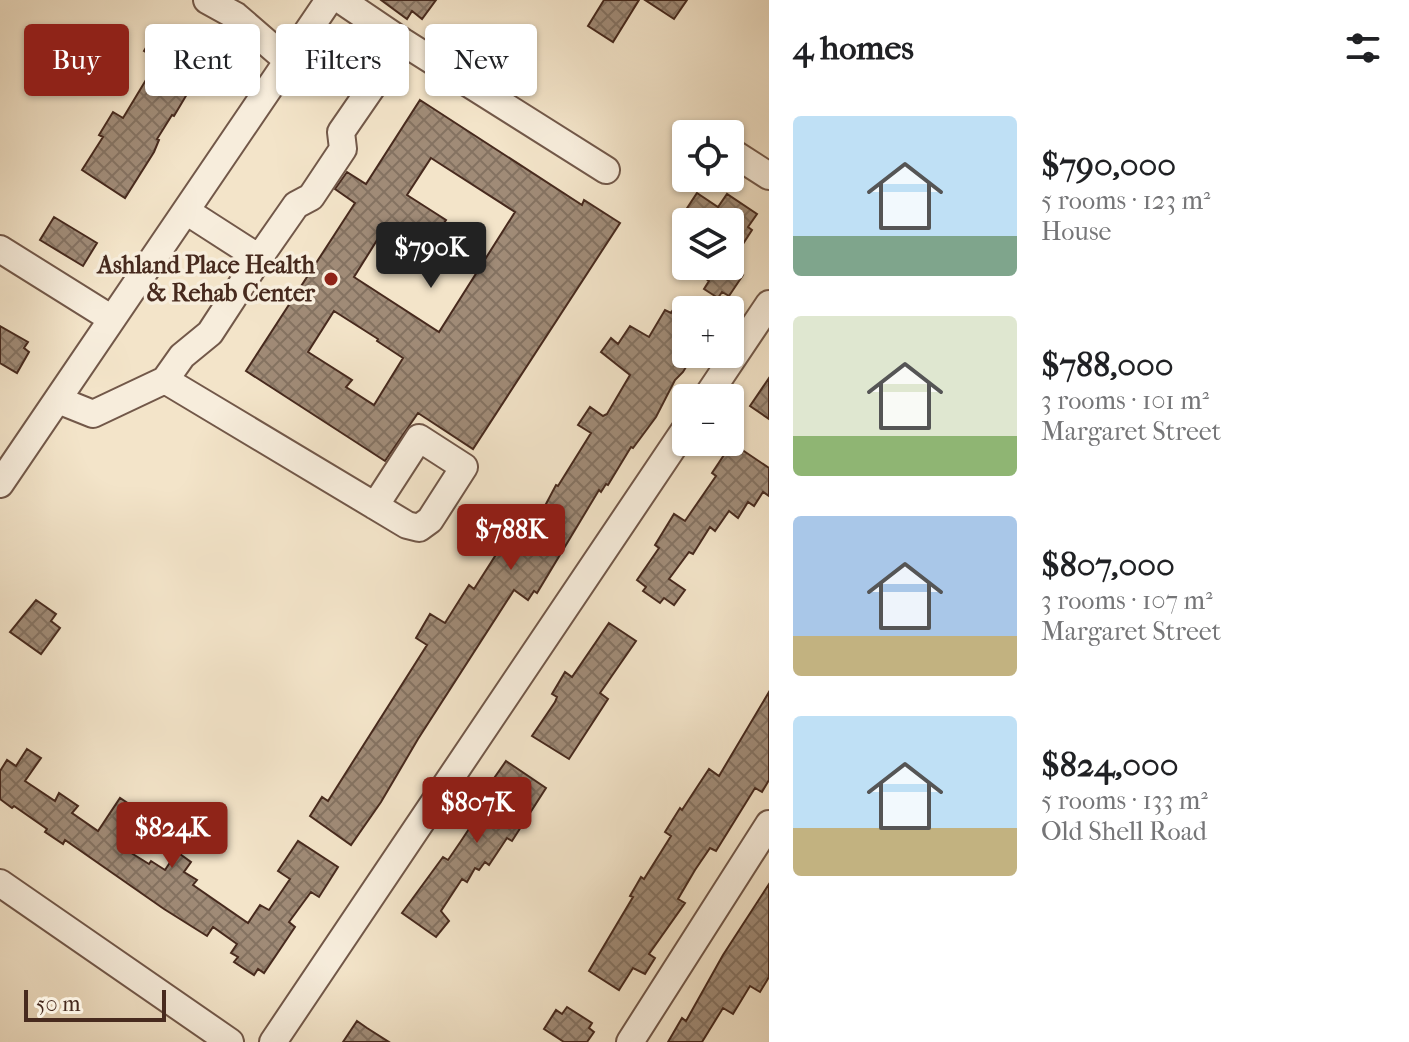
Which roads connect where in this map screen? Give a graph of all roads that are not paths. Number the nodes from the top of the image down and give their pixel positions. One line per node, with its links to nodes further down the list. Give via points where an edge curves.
1 (207, 0): 4 (street)
2 (329, 0): 5 (street)
3 (341, 0): 6 (street)
4 (240, 8): 8 (street)
5 (313, 24)
6 (376, 24)
7 (409, 46): 12 (street)
8 (276, 48)
9 (276, 79): 14 (street)
10 (366, 96): 16 (street, via 341,132 343,149)
11 (744, 160): 13 (street)
12 (606, 170)
13 (769, 176)
14 (186, 211): 16 (street); 18 (street)
15 (0, 249): 18 (street)
16 (259, 258): 19 (street, via 210,333 182,356)
17 (769, 304): 20 (street)
18 (112, 319): 21 (street)
19 (165, 380): 21 (street, via 93,414); 24 (street)
20 (715, 384)
21 (58, 400): 23 (street)
22 (672, 449): 28 (street)
23 (0, 484)
24 (375, 506)
25 (769, 824): 29 (street)
26 (0, 883): 27 (street)
27 (230, 1042)
28 (273, 1042)
29 (630, 1042)

